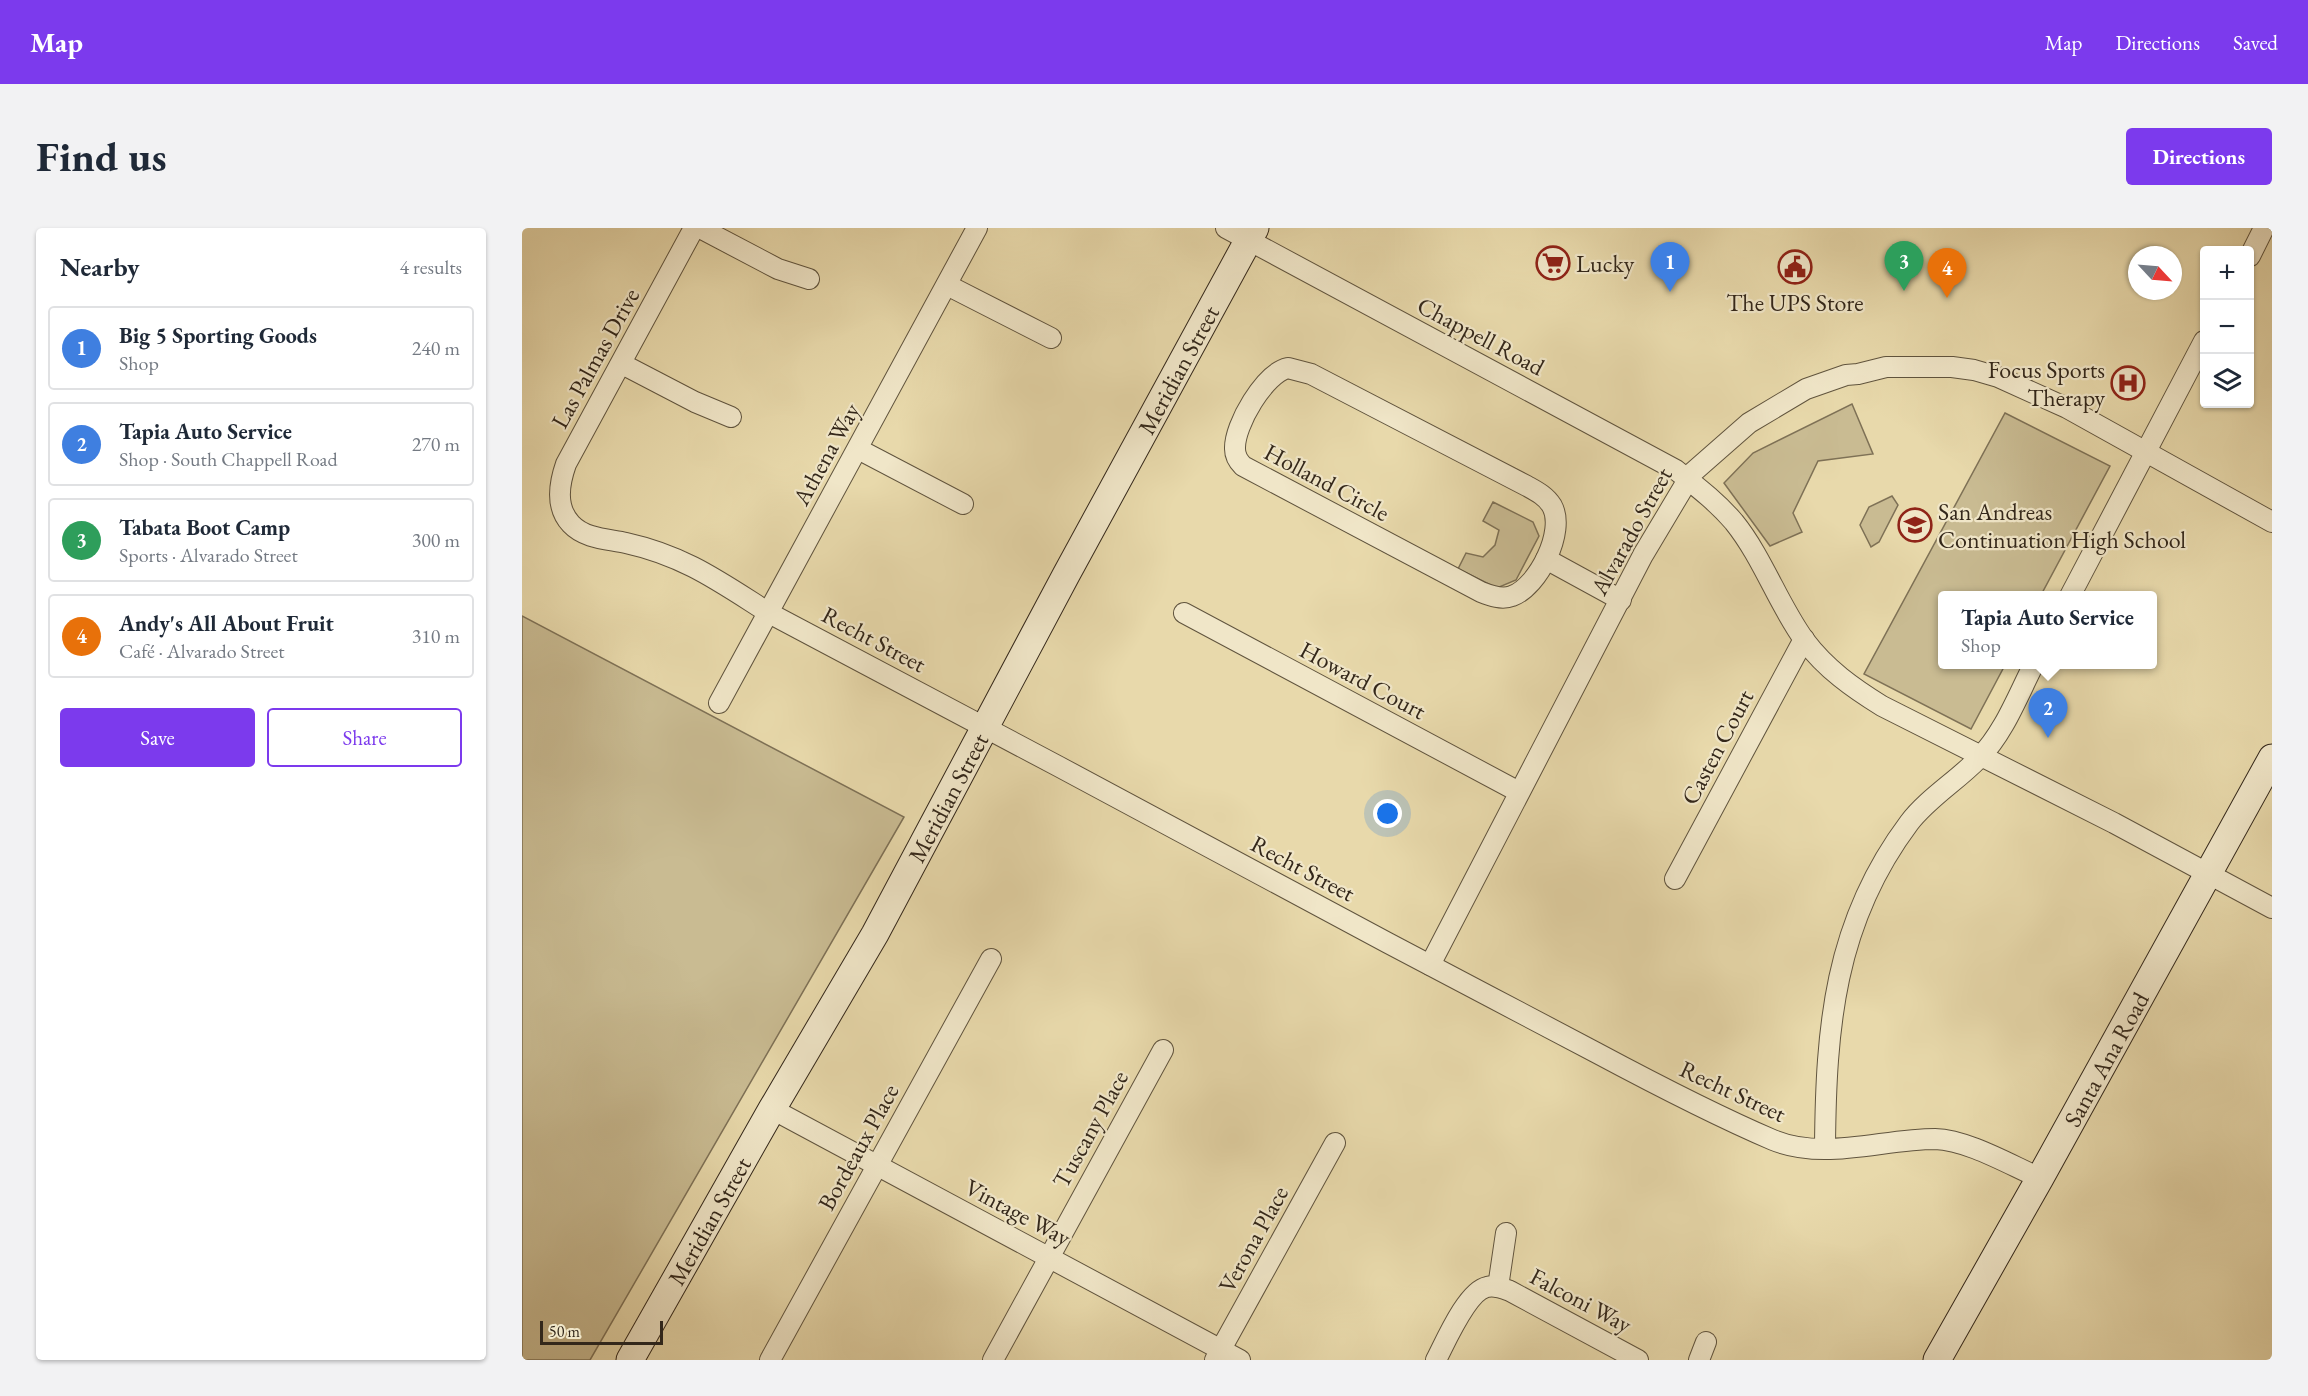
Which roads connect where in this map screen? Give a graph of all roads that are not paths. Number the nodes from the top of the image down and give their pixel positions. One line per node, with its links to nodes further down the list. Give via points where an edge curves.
1 (694, 228): 11 (street, Las Palmas Drive)
2 (700, 228): 7 (street, via 778,269)
3 (977, 228): 8 (street, Athena Way)
4 (2264, 228): 6 (street)
5 (1243, 232): 15 (street, Chappell Road); 27 (street, Meridian Street)
6 (2254, 248)
7 (809, 279)
8 (947, 285): 9 (street); 13 (street, Athena Way)
9 (1051, 338)
10 (2200, 349): 14 (street)
11 (622, 364): 12 (street); 17 (street, Las Palmas Drive, via 566,464 559,496)
12 (731, 417)
13 (858, 449): 16 (street); 22 (street, Athena Way)
14 (2146, 452): 15 (street, Alvarado Street, via 2067,408 2002,378 1952,367 1886,367 1824,382 1768,410); 18 (street, Alvarado Street); 20 (street)
15 (1688, 480): 21 (street, Alvarado Street, via 1668,510); 24 (street, Chappell Road, via 1734,523)
16 (963, 504)
17 (566, 517): 22 (street, Recht Street, via 594,537 662,552 697,567)
18 (2272, 522)
19 (1546, 559): 19 (street, Holland Circle, via 1557,523 1543,496 1311,374 1288,368 1276,372 1241,425 1235,449 1243,466 1481,592 1496,597 1519,593); 21 (street)
20 (2073, 591)
21 (1622, 600): 30 (street, Alvarado Street)
22 (769, 613): 26 (street, Athena Way); 27 (street, Recht Street)
23 (1184, 613): 30 (street, Howard Court)
24 (1804, 639): 28 (street, Chappell Road, via 1852,687); 32 (street, Casten Court)
25 (2031, 669): 28 (street, via 2001,727)
26 (719, 703)
27 (985, 727): 35 (street, Recht Street); 37 (street, Meridian Street, via 875,934)
28 (1980, 757): 31 (street, Chappell Road); 39 (street, via 1911,821 1880,870 1857,918 1843,956 1832,1008)
29 (2272, 758): 31 (street, Santa Ana Road)
30 (1519, 792): 35 (street, Alvarado Street)
31 (2209, 874): 33 (street, Chappell Road); 41 (street, Santa Ana Road)
32 (1675, 879)
33 (2272, 908)
34 (991, 959): 40 (street, Bordeaux Place)
35 (1430, 965): 39 (street, Recht Street, via 1749,1129 1779,1142)
36 (1163, 1050): 43 (street, Tuscany Place)
37 (772, 1109): 40 (street, Vintage Way); 46 (street, Meridian Street)
38 (1335, 1143): 45 (street, Verona Place)
39 (1825, 1148): 41 (street, Recht Street, via 1949,1141)
40 (878, 1166): 43 (street, Vintage Way); 47 (street, Bordeaux Place)
41 (2040, 1178): 52 (street, Santa Ana Road)
42 (1506, 1233): 44 (street)
43 (1049, 1257): 45 (street, Vintage Way); 48 (street, Tuscany Place)
44 (1498, 1287): 50 (street, via 1486,1287 1472,1297); 51 (street, Falconi Way)
45 (1218, 1355): 49 (street, Vintage Way)
46 (630, 1360)
47 (770, 1360)
48 (993, 1360)
49 (1240, 1360)
50 (1436, 1360)
51 (1638, 1360)
52 (1937, 1360)

